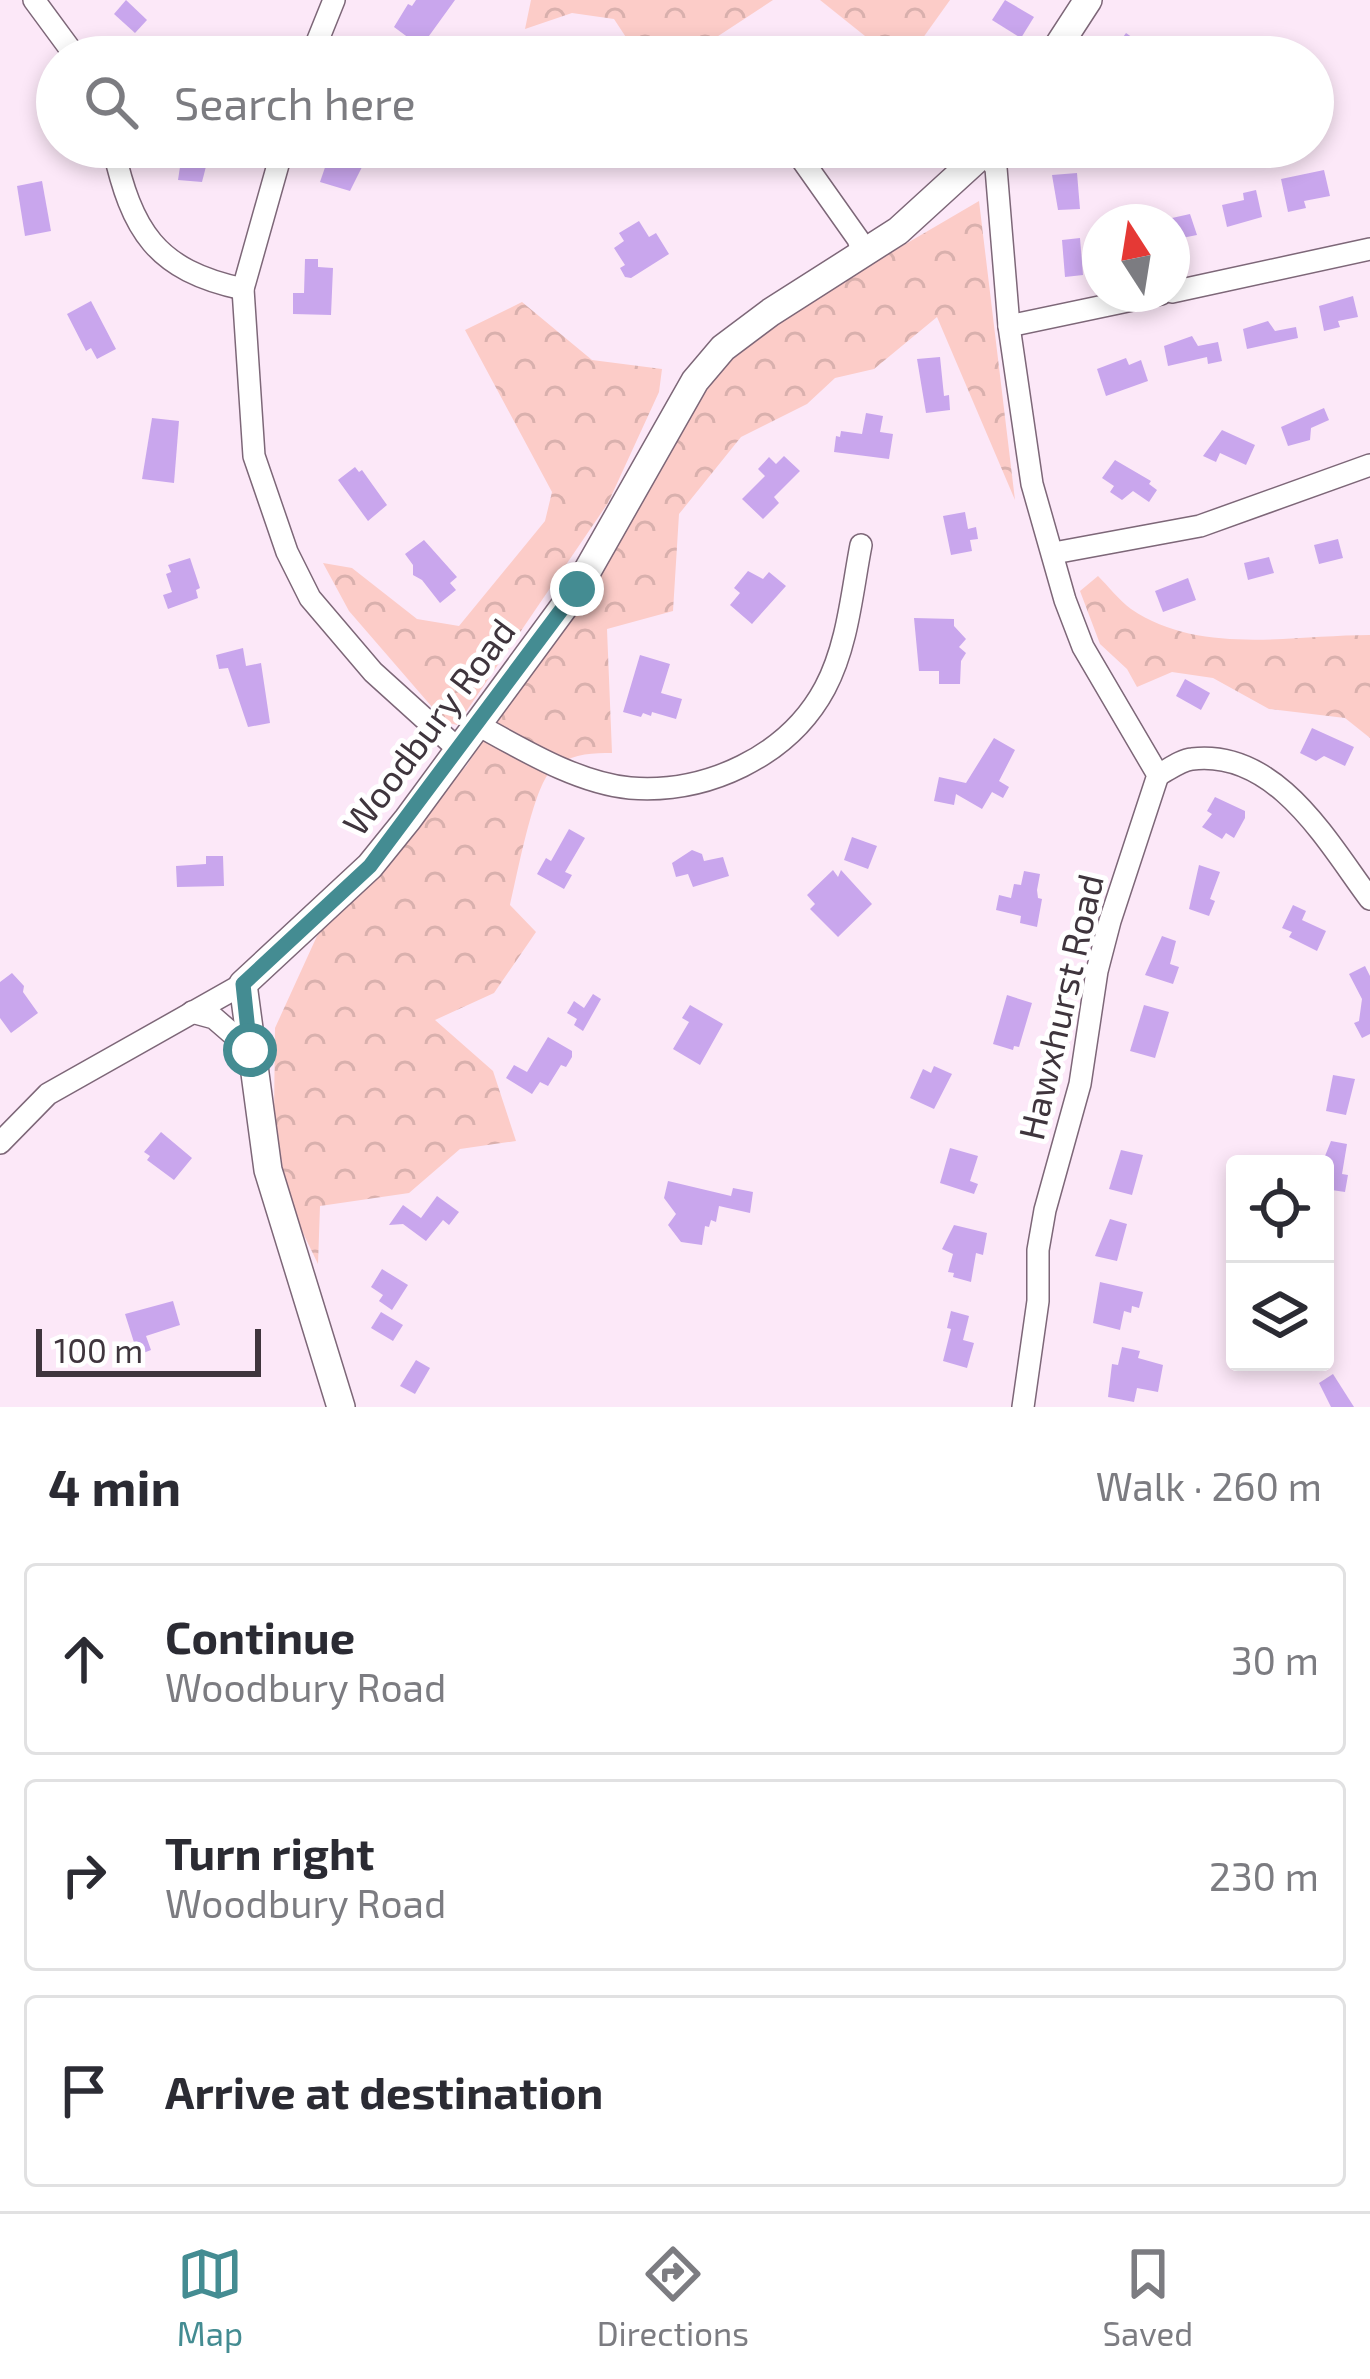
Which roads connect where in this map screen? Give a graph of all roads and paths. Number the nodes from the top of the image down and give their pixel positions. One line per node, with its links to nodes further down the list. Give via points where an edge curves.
1 (34, 0): 4 (street)
2 (334, 0): 5 (street)
3 (1088, 0): 6 (main road)
4 (61, 36)
5 (319, 36)
6 (1065, 36)
7 (117, 168): 15 (street, via 143,235 170,262)
8 (277, 168): 15 (street)
9 (808, 168): 13 (street)
10 (968, 168): 13 (main road, Woodbury Road)
11 (995, 168): 17 (street)
12 (1370, 249): 14 (street)
13 (863, 254): 21 (main road, Woodbury Road, via 723,348 695,381 577,589)
14 (1190, 288)
15 (242, 289): 22 (street, via 254,456 286,552 337,633)
16 (1082, 311): 17 (street)
17 (1009, 326): 20 (street, via 1032,484)
18 (1370, 464): 20 (street, via 1200,526)
19 (861, 544): 21 (street, via 825,690 788,736 739,771 628,788 578,774)
20 (1054, 554): 23 (street, via 1083,647)
21 (476, 724): 22 (main road, Woodbury Road)
22 (457, 748): 25 (main road, Woodbury Road, via 370,866)
23 (1158, 775): 24 (street, via 1190,759 1252,771 1319,827); 30 (street, Hawxhurst Road, via 1097,970 1080,1084 1045,1210)
24 (1370, 898)
25 (243, 984): 26 (street); 27 (main road)
26 (192, 1012): 27 (street, via 214,1018); 28 (street, via 48,1094)
27 (250, 1050): 29 (main road, via 268,1170)
28 (0, 1143)
29 (341, 1407)
30 (1023, 1407)

